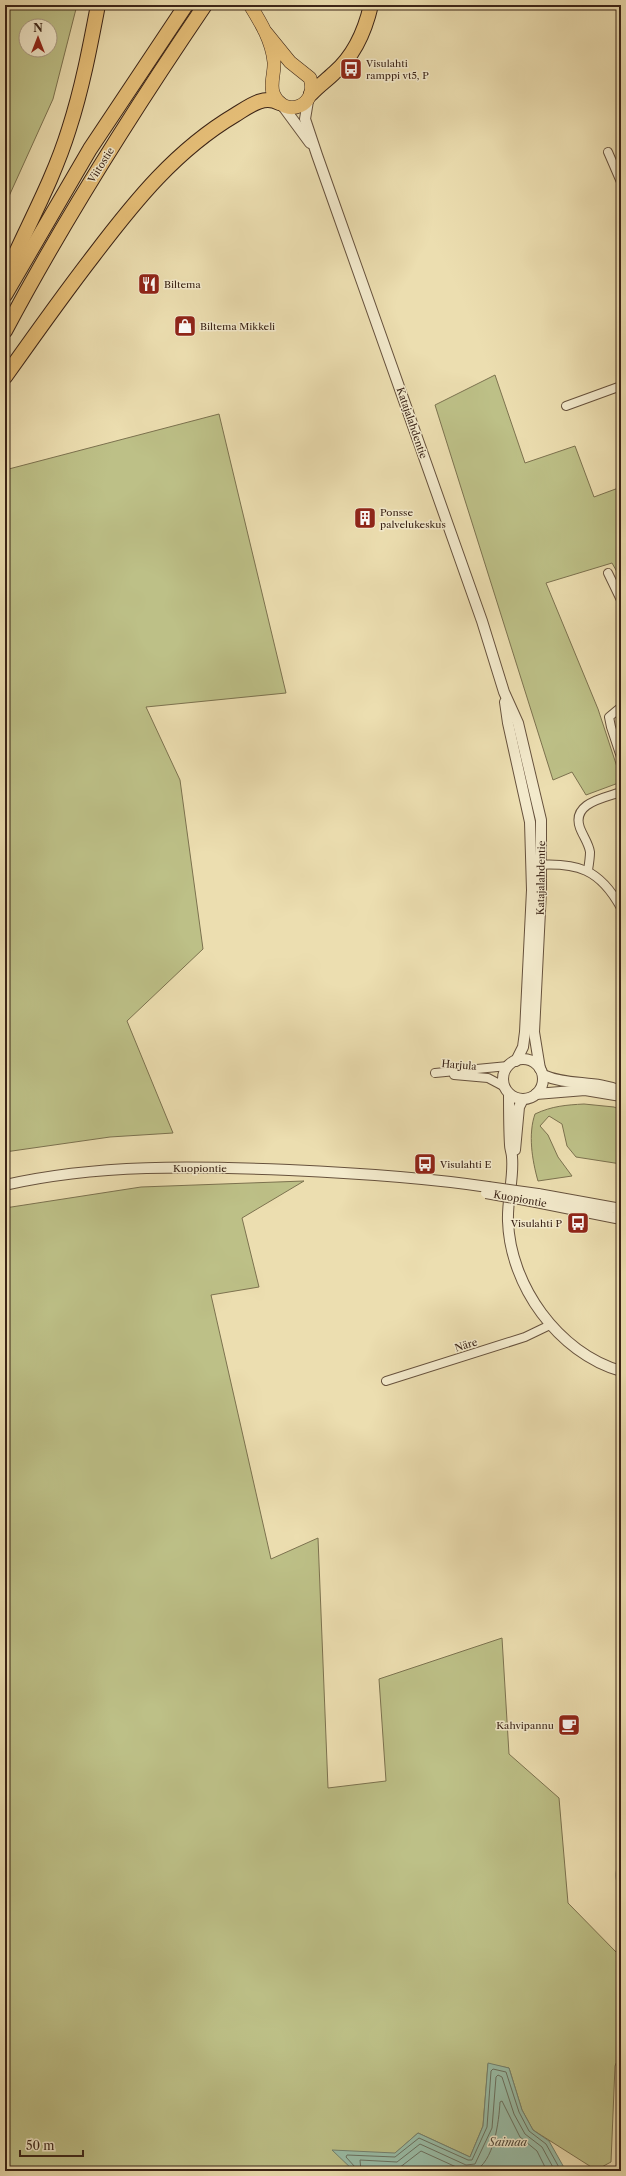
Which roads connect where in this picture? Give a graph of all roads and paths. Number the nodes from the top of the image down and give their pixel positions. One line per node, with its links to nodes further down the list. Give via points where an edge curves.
1 (98, 5): 12 (highway, via 85,71 69,130 41,200)
2 (186, 5): 13 (highway, Viitostie, via 90,149)
3 (205, 5): 14 (highway, Viitostie, via 98,170)
4 (250, 5): 6 (main road)
5 (371, 5): 7 (highway, via 367,22 354,51)
6 (262, 26): 7 (main road, via 290,62 310,78); 8 (main road, via 274,60 272,90)
7 (310, 98): 8 (main road, via 297,107); 10 (street, Katajalahdentie, via 305,119)
8 (281, 104): 10 (street, Katajalahdentie); 15 (highway, via 268,99 260,101 221,123 195,142 153,181 89,261)
9 (608, 152): 11 (street)
10 (317, 155): 23 (street, Katajalahdentie, via 482,621 504,692 518,723 541,820)
11 (621, 182)
12 (5, 278)
13 (5, 295)
14 (5, 331)
15 (5, 377)
16 (621, 386): 17 (street)
17 (566, 406)
18 (608, 573): 19 (street)
19 (621, 600)
20 (621, 707): 21 (street, via 609,717)
21 (621, 757)
22 (621, 792): 24 (street, via 584,806 579,816 580,826 590,850)
23 (537, 865): 24 (street); 26 (street, Katajalahdentie, via 525,1032 523,1046); 27 (street, Katajalahdentie, via 534,1032)
24 (588, 870): 25 (street, via 605,885)
25 (621, 908)
26 (512, 1063): 27 (street, via 525,1059 534,1062); 28 (street, via 504,1072); 28 (street, Harjula, via 435,1073 488,1078)
27 (541, 1072): 29 (street, via 560,1081 598,1084); 30 (street, via 543,1082)
28 (507, 1091): 32 (street); 33 (street)
29 (621, 1091)
30 (536, 1094): 31 (street, via 585,1090); 32 (street)
31 (621, 1096)
32 (523, 1099): 33 (street, via 519,1107 516,1147)
33 (512, 1157): 38 (street, via 508,1220 511,1246 536,1307)
34 (5, 1185): 36 (street, Kuopiontie, bridge, via 88,1173 156,1168 246,1168 395,1176)
35 (621, 1209): 36 (street, Kuopiontie)
36 (608, 1212): 37 (street)
37 (621, 1220)
38 (550, 1325): 39 (street, via 570,1343 596,1360); 40 (street, Näre, via 525,1337)
39 (621, 1371)
40 (386, 1381)

